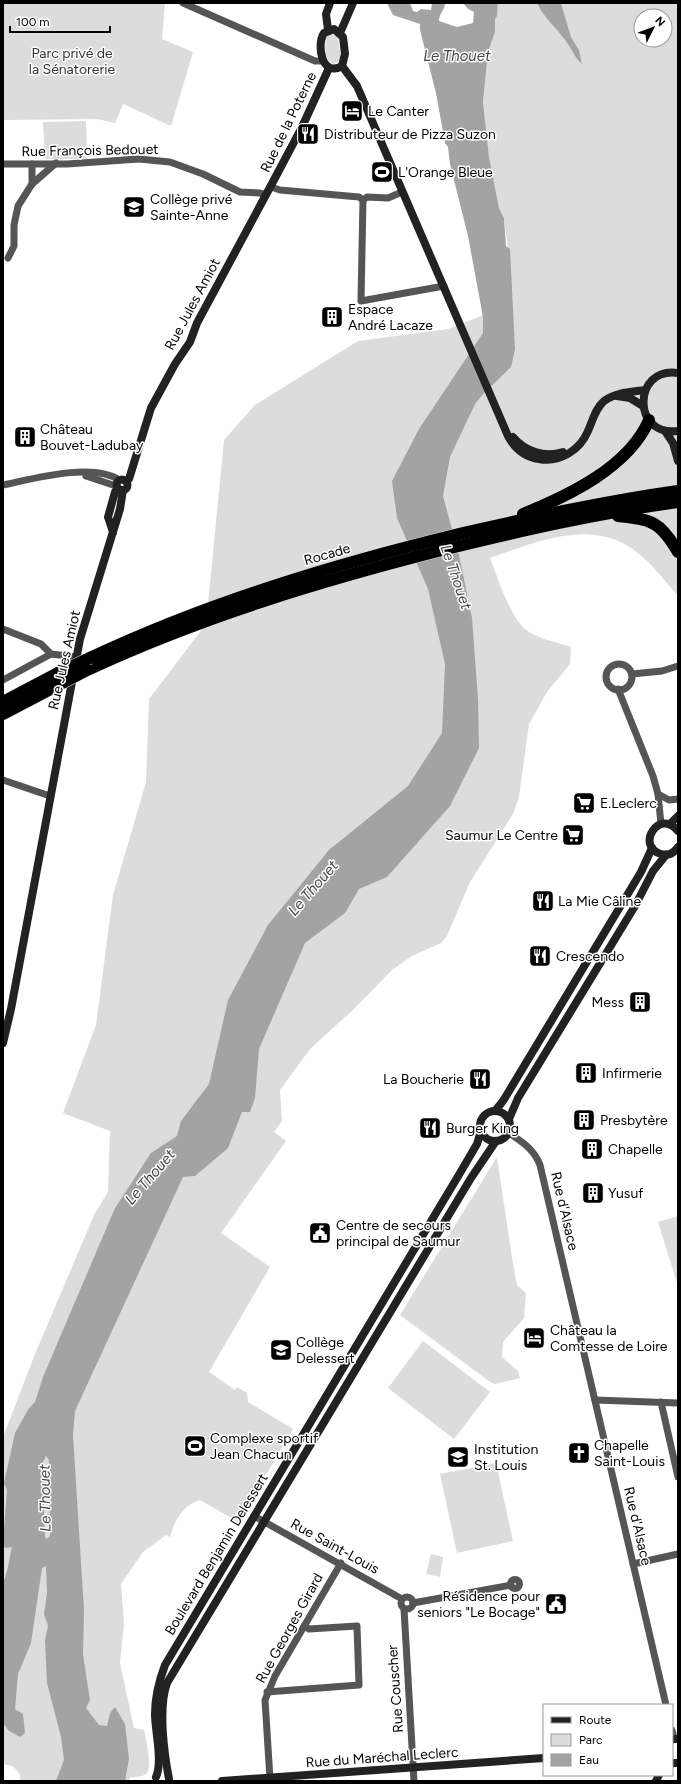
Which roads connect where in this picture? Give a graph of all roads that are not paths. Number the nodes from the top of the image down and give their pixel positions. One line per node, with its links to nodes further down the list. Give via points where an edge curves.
1 (183, 3): 6 (street, via 315,61)
2 (330, 3): 4 (main road, via 326,14)
3 (353, 3): 5 (main road)
4 (328, 30): 5 (main road, via 334,29); 6 (main road, via 320,43)
5 (340, 33): 7 (main road, via 345,48)
6 (323, 61): 8 (main road)
7 (342, 66): 8 (main road, via 336,69); 14 (main road, via 357,86)
8 (329, 68): 13 (main road, Rue de la Poterne)
9 (3, 164): 10 (street, Rue François Bedouet)
10 (32, 164): 11 (street, Rue François Bedouet); 12 (street)
11 (56, 164): 12 (street); 15 (street, Rue François Bedouet, via 139,159 170,162 208,176 240,192)
12 (32, 184): 17 (street, via 18,206 14,225 14,246)
13 (271, 187): 15 (main road, Rue Jules Amiot); 16 (street, via 359,197)
14 (402, 192): 16 (street, via 388,198 367,197); 18 (main road)
15 (266, 195): 28 (main road, Rue Jules Amiot, via 197,323 190,342 155,400 129,479)
16 (363, 200): 18 (street, via 361,301)
17 (8, 258)
18 (444, 286): 21 (main road, via 502,420 513,438 529,450 555,454 575,448 588,433 600,405)
19 (678, 373): 20 (main road, via 661,374)
20 (645, 390): 21 (main road); 22 (main road)
21 (614, 396): 22 (main road, via 630,398)
22 (643, 406): 23 (main road)
23 (649, 420): 24 (main road); 31 (highway, via 636,442 594,479 553,502)
24 (665, 431): 25 (main road); 26 (main road, via 673,443)
25 (678, 431)
26 (678, 461)
27 (3, 485): 28 (street, via 66,472 79,472 107,474)
28 (121, 485): 37 (main road, Rue Jules Amiot, via 120,509)
29 (675, 497): 30 (highway); 31 (highway, Rocade, via 564,511)
30 (601, 514): 32 (highway); 33 (highway, via 636,517 651,522 668,535)
31 (495, 526): 32 (highway, Rocade)
32 (483, 534): 34 (highway, Rocade)
33 (678, 552)
34 (335, 573): 40 (highway, bridge); 40 (highway, Rocade, bridge, via 194,613 90,658)
35 (3, 629): 36 (street, via 41,644)
36 (51, 654): 37 (street); 41 (street)
37 (76, 657): 47 (main road, Rue Jules Amiot)
38 (674, 667): 39 (street)
39 (632, 674): 42 (street, via 628,686); 42 (street, via 624,664 611,667 607,673 607,680 612,687)
40 (61, 678): 43 (highway, Rocade); 44 (highway)
41 (3, 680)
42 (618, 689): 46 (street, via 654,776)
43 (3, 702)
44 (3, 714)
45 (3, 780): 47 (street)
46 (658, 794): 48 (street, via 669,800); 50 (street)
47 (50, 796): 56 (main road, Rue Jules Amiot)
48 (678, 799)
49 (678, 816): 51 (main road)
50 (661, 824): 51 (main road); 53 (main road, via 650,834)
51 (670, 824): 52 (main road)
52 (678, 831)
53 (652, 848): 55 (main road); 57 (main road, via 642,872)
54 (678, 848): 55 (main road)
55 (666, 855): 58 (main road, via 653,871 635,906 518,1098)
56 (3, 1043)
57 (495, 1111): 58 (main road, via 504,1113); 59 (main road, via 483,1117)
58 (509, 1119): 60 (main road)
59 (481, 1131): 61 (main road, via 487,1139); 66 (main road, Boulevard Benjamin Delessert, via 477,1144)
60 (509, 1132): 61 (main road, via 504,1139); 62 (street, Rue d'Alsace, via 527,1144 537,1155)
61 (496, 1141): 67 (main road, Boulevard Benjamin Delessert, via 467,1184)
62 (595, 1400): 63 (street); 70 (street, Rue d'Alsace)
63 (661, 1402): 64 (street); 65 (street)
64 (678, 1403)
65 (678, 1477)
66 (254, 1516): 67 (street, Rue Saint-Louis); 80 (main road, Boulevard Benjamin Delessert, via 161,1676 155,1702 158,1766)
67 (264, 1522): 69 (street, Rue Saint-Louis); 82 (main road, Boulevard Benjamin Delessert, via 167,1683 162,1714)
68 (678, 1554): 70 (street)
69 (340, 1563): 72 (street, Rue Saint-Louis); 75 (street, Rue Georges Girard)
70 (633, 1564): 77 (street, Rue d'Alsace)
71 (511, 1585): 73 (street)
72 (402, 1599): 73 (street, via 409,1598); 74 (street, via 401,1605)
73 (413, 1603): 74 (street, via 411,1608)
74 (404, 1609): 79 (street, Rue Couscher)
75 (304, 1626): 76 (street, Rue Georges Girard); 76 (street, via 309,1629 357,1626 359,1685)
76 (267, 1692): 81 (street, Rue Georges Girard, via 265,1700)
77 (666, 1704)
78 (543, 1758): 79 (main road, Rue du Maréchal Leclerc)
79 (413, 1768): 81 (main road, Rue du Maréchal Leclerc); 84 (street, Rue Couscher)
80 (153, 1779): 82 (main road, via 163,1775)
81 (270, 1779): 83 (main road, Rue du Maréchal Leclerc)
82 (170, 1780)
83 (222, 1781)
84 (414, 1781)

